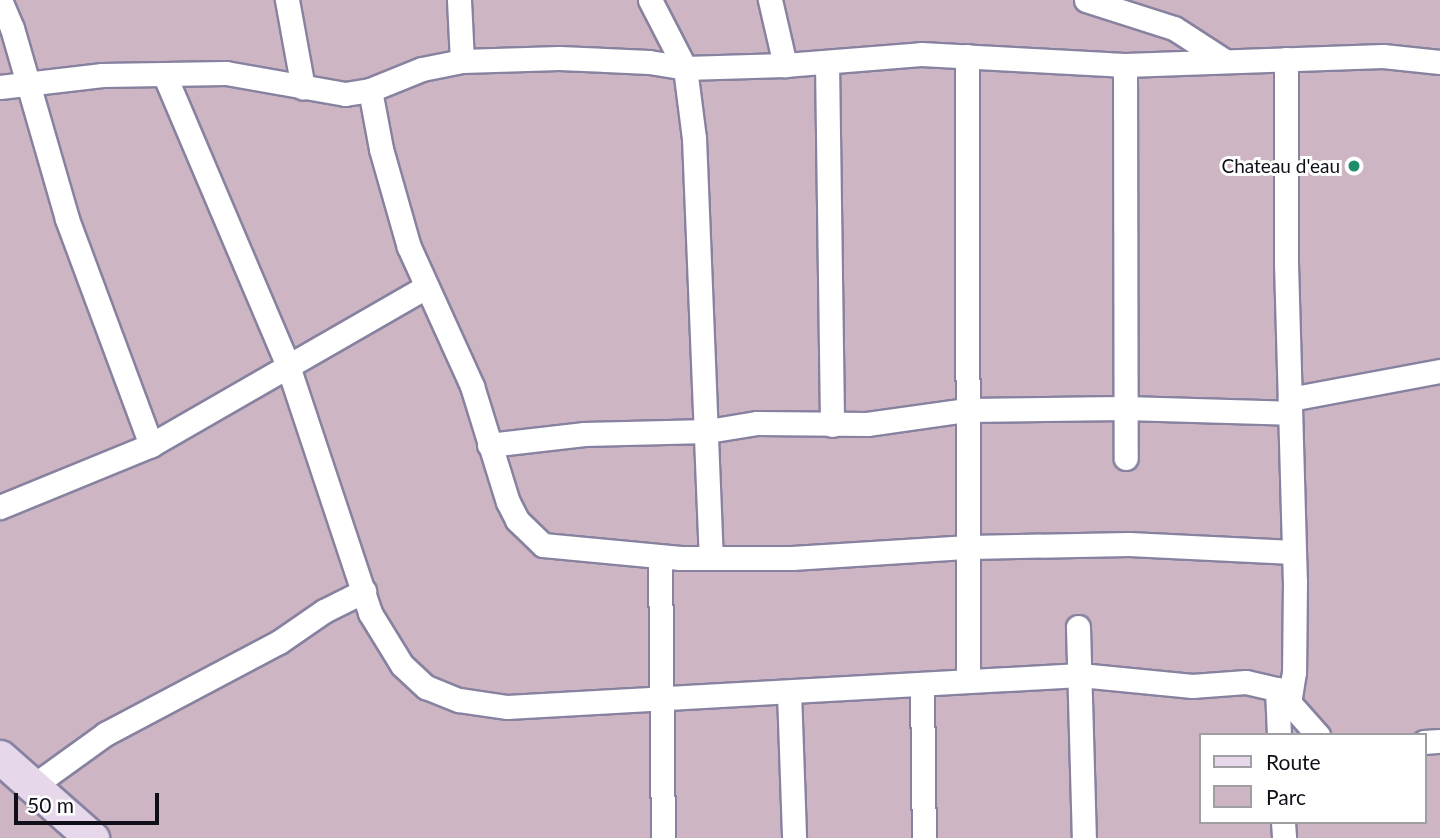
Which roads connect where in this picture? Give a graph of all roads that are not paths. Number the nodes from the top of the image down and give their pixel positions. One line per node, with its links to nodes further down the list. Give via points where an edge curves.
1 (0, 0): 17 (street)
2 (287, 0): 19 (street)
3 (459, 0): 10 (street)
4 (650, 0): 15 (street)
5 (770, 0): 13 (street)
6 (1086, 0): 8 (street, via 1174,28)
7 (967, 56): 11 (street, via 920,54); 14 (street); 26 (street)
8 (1222, 59): 9 (street); 14 (street)
9 (1286, 59): 12 (street, via 1384,56); 24 (street)
10 (462, 61): 15 (street, via 559,58); 20 (street, via 422,69)
11 (827, 62): 13 (street); 27 (street)
12 (1440, 62)
13 (785, 65): 15 (street)
14 (1125, 65): 25 (street)
15 (685, 68): 28 (street, via 694,138)
16 (164, 76): 17 (street, via 80,77); 19 (street, via 226,73); 22 (street)
17 (29, 86): 18 (street); 29 (street, via 67,219)
18 (0, 87)
19 (303, 88): 20 (street, via 337,94)
20 (370, 90): 21 (street, via 394,199)
21 (426, 287): 22 (street); 30 (street, via 472,386)
22 (288, 366): 29 (street); 37 (street)
23 (1440, 371): 24 (street)
24 (1290, 406): 25 (street); 34 (street)
25 (1125, 408): 26 (street); 31 (street)
26 (967, 410): 27 (street); 33 (street)
27 (832, 425): 28 (street, via 757,424)
28 (708, 431): 30 (street, via 584,434); 35 (street)
29 (151, 445): 32 (street)
30 (489, 445): 36 (street, via 517,520 544,545)
31 (1126, 458)
32 (0, 507)
33 (968, 547): 34 (street, via 1129,544); 35 (street, via 792,558); 40 (street)
34 (1293, 552): 43 (street, via 1294,672)
35 (711, 556): 36 (street)
36 (660, 557): 44 (street)
37 (364, 591): 44 (street, via 370,612 402,666 426,687 459,701 507,706); 48 (street, via 279,642 105,734)
38 (1078, 628): 39 (street)
39 (1080, 675): 40 (street); 43 (street, via 1192,686 1247,682); 53 (street)
40 (968, 681): 41 (street)
41 (922, 685): 42 (street); 52 (street)
42 (789, 692): 44 (street); 51 (street)
43 (1283, 695): 45 (street); 46 (street)
44 (659, 698): 50 (street)
45 (1279, 733)
46 (1316, 733)
47 (0, 757): 48 (street)
48 (33, 786): 49 (street)
49 (92, 838)
50 (663, 838)
51 (794, 838)
52 (924, 838)
53 (1084, 838)

